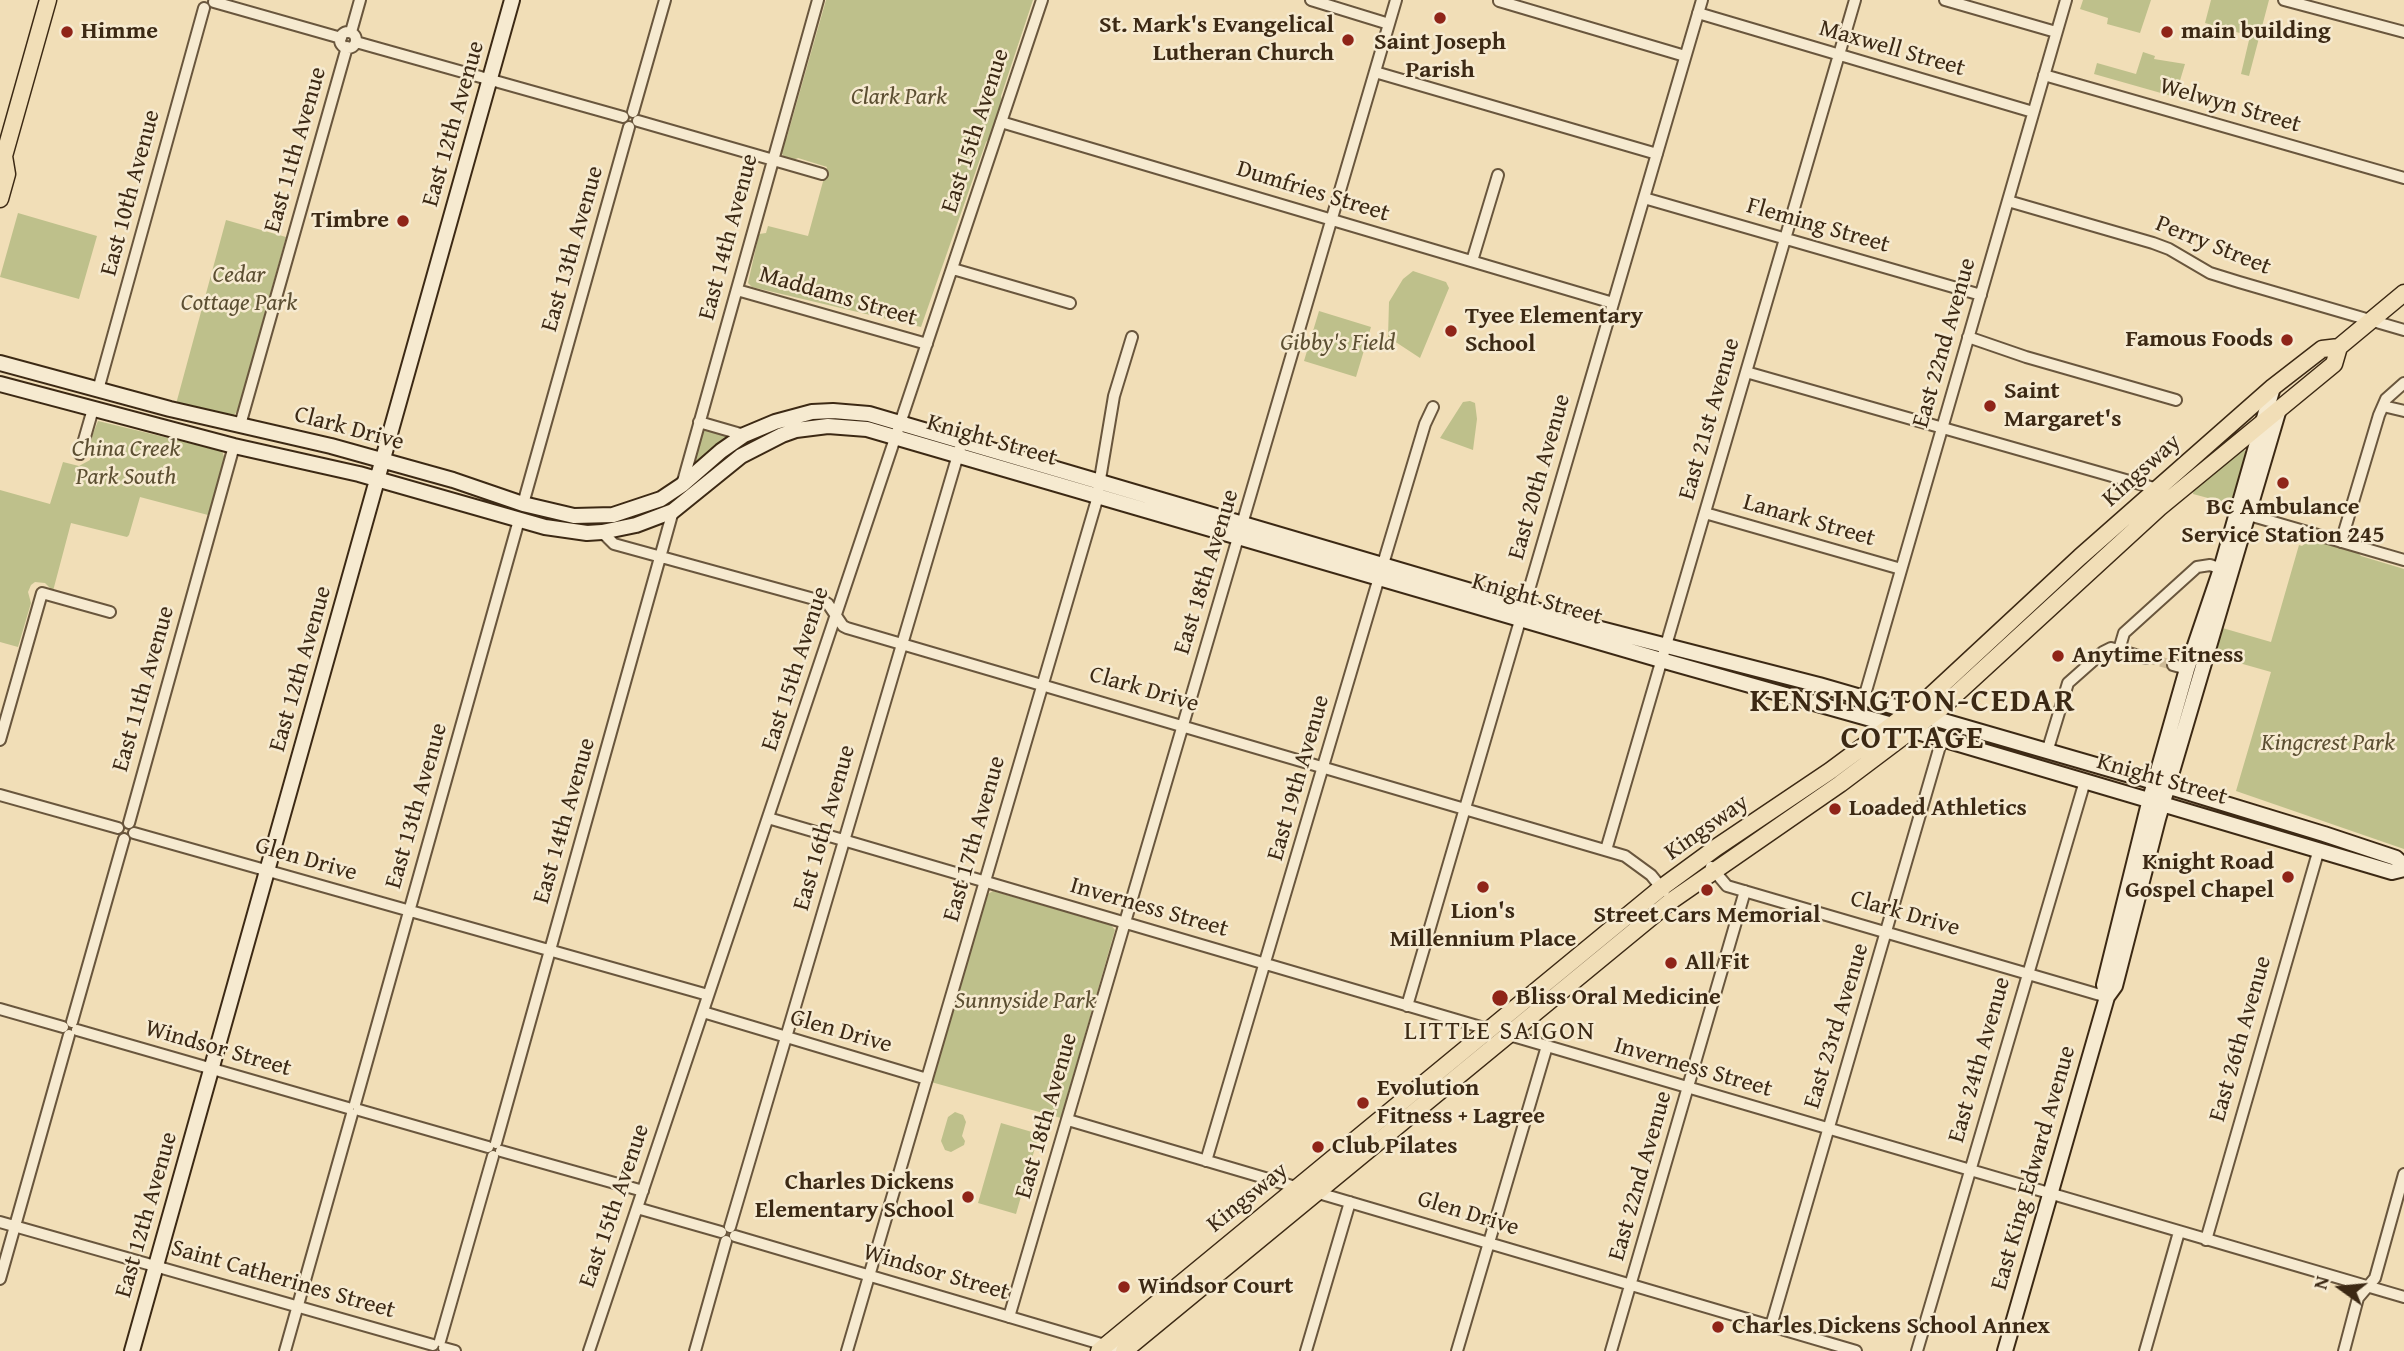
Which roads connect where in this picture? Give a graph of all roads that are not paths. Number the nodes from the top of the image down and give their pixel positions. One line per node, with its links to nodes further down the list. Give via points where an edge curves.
1 (48, 0): 30 (main road)
2 (360, 0): 20 (street, East 11th Avenue)
3 (512, 0): 25 (main road, East 12th Avenue)
4 (665, 0): 27 (street, East 13th Avenue)
5 (818, 0): 31 (street, East 14th Avenue)
6 (1042, 0): 28 (street, East 15th Avenue)
7 (1311, 0): 17 (street)
8 (1396, 0): 17 (street, East 18th Avenue)
9 (1702, 0): 16 (street, East 20th Avenue)
10 (1855, 0): 21 (street, East 21st Avenue)
11 (1945, 0): 18 (street)
12 (2066, 0): 18 (street, East 22nd Avenue)
13 (2284, 0): 19 (street)
14 (1499, 1): 22 (street)
15 (208, 2): 20 (street); 58 (street, East 10th Avenue)
16 (1698, 13): 21 (street, Maxwell Street); 22 (street, East 20th Avenue)
17 (1389, 24): 23 (street, East 18th Avenue)
18 (2056, 32): 24 (street, East 22nd Avenue)
19 (2404, 32)
20 (349, 40): 25 (street); 67 (street, East 11th Avenue)
21 (1838, 55): 26 (street, Maxwell Street); 39 (street, East 21st Avenue)
22 (1685, 56): 29 (street, East 20th Avenue)
23 (1375, 72): 29 (street); 38 (street, East 18th Avenue)
24 (2044, 75): 26 (street, East 22nd Avenue); 34 (street, Welwyn Street)
25 (489, 80): 27 (street); 74 (main road, East 12th Avenue)
26 (2033, 111): 37 (street, East 22nd Avenue)
27 (631, 119): 31 (street); 80 (street, East 13th Avenue)
28 (1002, 122): 38 (street, Dumfries Street); 41 (street, East 15th Avenue)
29 (1657, 154): 35 (street, East 20th Avenue)
30 (1, 157): 36 (main road, via 7,174)
31 (772, 160): 32 (street); 42 (street, East 14th Avenue)
32 (822, 174)
33 (1498, 175): 40 (street)
34 (2404, 178)
35 (1644, 198): 39 (street, Fleming Street); 46 (street, East 20th Avenue)
36 (0, 199)
37 (2007, 201): 44 (street, East 22nd Avenue); 47 (street, Perry Street, via 2153,243 2210,273)
38 (1333, 219): 40 (street, Dumfries Street); 85 (street, East 18th Avenue)
39 (1785, 238): 44 (street, Fleming Street); 54 (street, East 21st Avenue)
40 (1472, 261): 46 (street, Dumfries Street)
41 (953, 269): 45 (street); 51 (street, East 15th Avenue)
42 (737, 290): 51 (street, Maddams Street); 65 (street, East 14th Avenue)
43 (2404, 293): 47 (main road, Kingsway)
44 (1981, 295): 50 (street, East 22nd Avenue)
45 (1070, 303)
46 (1613, 303): 94 (street, East 20th Avenue)
47 (2371, 320): 48 (street, Perry Street); 52 (main road, Kingsway)
48 (2404, 330)
49 (1132, 337): 77 (street, East 17th Avenue, via 1114,396)
50 (1968, 337): 59 (street); 68 (street, East 22nd Avenue)
51 (927, 344): 69 (street, East 15th Avenue)
52 (2339, 347): 57 (main road, Kingsway, via 2322,349); 62 (main road, Kingsway, via 2334,364)
53 (0, 363): 58 (main road, Clark Drive)
54 (1746, 372): 68 (street); 82 (street, East 21st Avenue)
55 (2404, 383): 60 (street)
56 (0, 384): 63 (main road, Clark Drive)
57 (2273, 387): 66 (main road, East King Edward Avenue); 78 (main road, Kingsway)
58 (98, 390): 67 (main road, Clark Drive)
59 (2176, 400)
60 (2383, 406): 64 (street); 87 (street)
61 (1433, 407): 92 (street, East 19th Avenue)
62 (2279, 407): 66 (main road, Kingsway); 83 (main road, East King Edward Avenue)
63 (93, 409): 71 (main road, Clark Drive); 73 (street)
64 (2404, 411)
65 (699, 422): 70 (street); 76 (street, East 14th Avenue)
66 (2262, 423): 79 (main road, Kingsway); 83 (main road, East King Edward Avenue)
67 (240, 425): 74 (main road, Clark Drive)
68 (1942, 427): 78 (street); 90 (street, East 22nd Avenue)
69 (899, 429): 70 (main road, Knight Street, via 851,411 812,412); 72 (main road, Knight Street); 81 (main road, Knight Street, via 828,426 796,430 741,456); 95 (street, East 15th Avenue)
70 (744, 435): 76 (main road, Knight Street)
71 (234, 446): 75 (main road, Clark Drive); 117 (street, East 11th Avenue)
72 (960, 448): 77 (main road, Knight Street); 96 (street, East 16th Avenue)
73 (80, 454)
74 (383, 460): 75 (main road, East 12th Avenue); 80 (main road, Clark Drive)
75 (378, 480): 84 (main road, Clark Drive); 123 (main road, East 12th Avenue)
76 (682, 485): 80 (main road, Clark Drive, via 650,504 613,515 561,514)
77 (1098, 489): 85 (main road, Knight Street); 100 (street, East 17th Avenue)
78 (2155, 489): 79 (street); 102 (main road, Kingsway)
79 (2175, 494): 103 (main road, Kingsway)
80 (523, 504)
81 (673, 510): 86 (main road, Clark Drive); 88 (street, East 14th Avenue)
82 (1705, 513): 90 (street, Lanark Street); 98 (street, East 21st Avenue)
83 (2243, 513): 87 (street); 91 (main road, East King Edward Avenue)
84 (519, 520): 86 (main road, Clark Drive, via 560,531); 127 (street, East 13th Avenue)
85 (1241, 529): 92 (main road, Knight Street); 104 (street, East 18th Avenue)
86 (602, 532): 88 (street, Clark Drive, via 614,544)
87 (2341, 542): 89 (street)
88 (661, 556): 95 (street, Clark Drive, via 825,602); 130 (street, East 14th Avenue)
89 (2404, 560)
90 (1901, 569): 101 (street, East 22nd Avenue)
91 (2226, 570): 97 (street, via 2203,564 2197,567 2124,633); 112 (main road, East King Edward Avenue); 112 (main road, East King Edward Avenue, via 2180,667)
92 (1381, 571): 94 (main road, Knight Street); 110 (street, East 19th Avenue)
93 (110, 612): 108 (street, via 42,593)
94 (1522, 612): 98 (main road, Knight Street); 115 (street, East 20th Avenue)
95 (835, 615): 96 (street, Clark Drive, via 843,626); 116 (street, East 15th Avenue)
96 (901, 644): 100 (street, Clark Drive); 118 (street, East 16th Avenue)
97 (2119, 650): 99 (street); 109 (street, via 2103,652 2068,683)
98 (1663, 653): 101 (main road, Knight Street); 105 (main road, Knight Street); 120 (street, East 21st Avenue)
99 (2146, 658)
100 (1042, 684): 104 (street, Clark Drive); 124 (street, East 17th Avenue)
101 (1864, 698): 102 (main road, Knight Street)
102 (1910, 712): 103 (main road, Knight Street); 105 (main road, Kingsway)
103 (1929, 718): 106 (main road, Kingsway); 109 (main road, Knight Street)
104 (1183, 725): 110 (street, Clark Drive); 128 (street, East 18th Avenue)
105 (1893, 725): 106 (main road, Knight Street); 121 (main road, Kingsway)
106 (1913, 730): 107 (main road, Knight Street); 121 (main road, Kingsway, via 1840,784)
107 (1942, 739): 111 (main road, Knight Street); 129 (street, East 23rd Avenue)
108 (0, 740)
109 (2047, 752): 112 (main road, Knight Street)
110 (1324, 768): 115 (street, Clark Drive); 131 (street, East 19th Avenue)
111 (2085, 781): 114 (main road, Knight Street); 132 (street, East 24th Avenue)
112 (2161, 784): 114 (main road, East King Edward Avenue); 122 (main road, Knight Street, via 2396,858)
113 (0, 795): 117 (street, Glen Drive)
114 (2156, 801): 119 (main road, Knight Street); 134 (main road, East King Edward Avenue, via 2115,986)
115 (1464, 809): 120 (street, Clark Drive); 135 (street, East 20th Avenue)
116 (768, 818): 118 (street, Inverness Street); 133 (street, East 15th Avenue)
117 (126, 831): 123 (street, Glen Drive); 138 (street, East 11th Avenue)
118 (843, 840): 124 (street, Inverness Street); 141 (street, East 16th Avenue)
119 (2319, 849): 122 (main road, Knight Street, via 2392,872); 163 (street, East 26th Avenue)
120 (1606, 850): 126 (street, Clark Drive, via 1637,862)
121 (1709, 863): 125 (street, Clark Drive, via 1725,885); 126 (main road, Kingsway)
122 (2404, 868)
123 (267, 870): 127 (street, Glen Drive); 143 (main road, East 12th Avenue)
124 (984, 882): 128 (street, Inverness Street); 144 (street, East 17th Avenue)
125 (1745, 891): 129 (street, Clark Drive); 145 (street, East 22nd Avenue)
126 (1666, 894): 139 (main road, Kingsway); 140 (main road, Kingsway)
127 (409, 911): 130 (street, Glen Drive); 146 (street, East 13th Avenue)
128 (1125, 923): 131 (street, Inverness Street); 147 (street, East 18th Avenue)
129 (1887, 933): 132 (street, Clark Drive); 148 (street, East 23rd Avenue)
130 (550, 951): 133 (street, Glen Drive); 149 (street, East 14th Avenue)
131 (1266, 964): 135 (street, Inverness Street); 150 (street, East 19th Avenue)
132 (2027, 974): 134 (street, Clark Drive); 151 (street, East 24th Avenue)
133 (708, 995): 137 (street, East 15th Avenue)
134 (2107, 998): 156 (main road, East King Edward Avenue)
135 (1407, 1006): 139 (street, Inverness Street)
136 (0, 1009): 138 (street, Windsor Street)
137 (703, 1012): 141 (street, Glen Drive); 154 (street, East 15th Avenue)
138 (70, 1029): 143 (street, Windsor Street); 160 (street, East 11th Avenue)
139 (1489, 1030): 140 (street, Inverness Street); 153 (main road, Kingsway)
140 (1509, 1035): 142 (street, Inverness Street); 155 (main road, Kingsway)
141 (786, 1038): 144 (street, Glen Drive); 162 (street, East 16th Avenue)
142 (1547, 1046): 145 (street, Inverness Street); 164 (street)
143 (212, 1069): 146 (street, Windsor Street); 165 (main road, East 12th Avenue)
144 (927, 1079): 166 (street, East 17th Avenue)
145 (1688, 1088): 148 (street, Inverness Street); 168 (street, East 22nd Avenue)
146 (353, 1109): 149 (street, Windsor Street); 171 (street, East 13th Avenue)
147 (1068, 1120): 150 (street, Glen Drive); 172 (street, East 18th Avenue)
148 (1828, 1129): 151 (street, Inverness Street); 173 (street, East 23rd Avenue)
149 (494, 1149): 154 (street, Windsor Street); 174 (street, East 14th Avenue)
150 (1206, 1161): 153 (street, Glen Drive)
151 (1970, 1171): 156 (street, Inverness Street); 186 (street, East 24th Avenue)
152 (2404, 1174): 169 (street, via 2375,1278)
153 (1297, 1188): 155 (street, Glen Drive); 175 (main road, Kingsway)
154 (643, 1191): 158 (street, East 15th Avenue)
155 (1318, 1192): 157 (street, Glen Drive); 181 (main road, Kingsway)
156 (2050, 1195): 161 (street, Inverness Street); 187 (main road, East King Edward Avenue)
157 (1350, 1202): 164 (street, Glen Drive); 182 (street)
158 (637, 1208): 162 (street, Windsor Street); 178 (street, East 15th Avenue)
159 (0, 1222): 160 (street, Saint Catherines Street)
160 (15, 1226): 165 (street, Saint Catherines Street); 167 (street, East 11th Avenue)
161 (2179, 1232): 163 (street, Inverness Street); 188 (street)
162 (728, 1234): 166 (street, Windsor Street); 179 (street, East 16th Avenue)
163 (2207, 1240): 169 (street, Inverness Street)
164 (1489, 1242): 168 (street, Glen Drive); 183 (street)
165 (157, 1266): 171 (street, Saint Catherines Street); 176 (main road, East 12th Avenue)
166 (869, 1276): 172 (street, Windsor Street); 180 (street, East 17th Avenue)
167 (0, 1279)
168 (1630, 1286): 173 (street, Glen Drive); 184 (street, East 22nd Avenue)
169 (2367, 1287): 170 (street, Inverness Street); 189 (street, via 2358,1298)
170 (2404, 1297)
171 (298, 1306): 174 (street, Saint Catherines Street); 177 (street, East 13th Avenue)
172 (1009, 1317): 175 (street, Windsor Street)
173 (1771, 1326): 185 (street, Glen Drive)
174 (442, 1348)
175 (1102, 1348): 181 (street, Windsor Street)
176 (132, 1351)
177 (285, 1351)
178 (589, 1351)
179 (695, 1351)
180 (847, 1351)
181 (1125, 1351)
182 (1306, 1351)
183 (1457, 1351)
184 (1611, 1351)
185 (1856, 1351)
186 (1917, 1351)
187 (2005, 1351)
188 (2145, 1351)
189 (2344, 1351)

